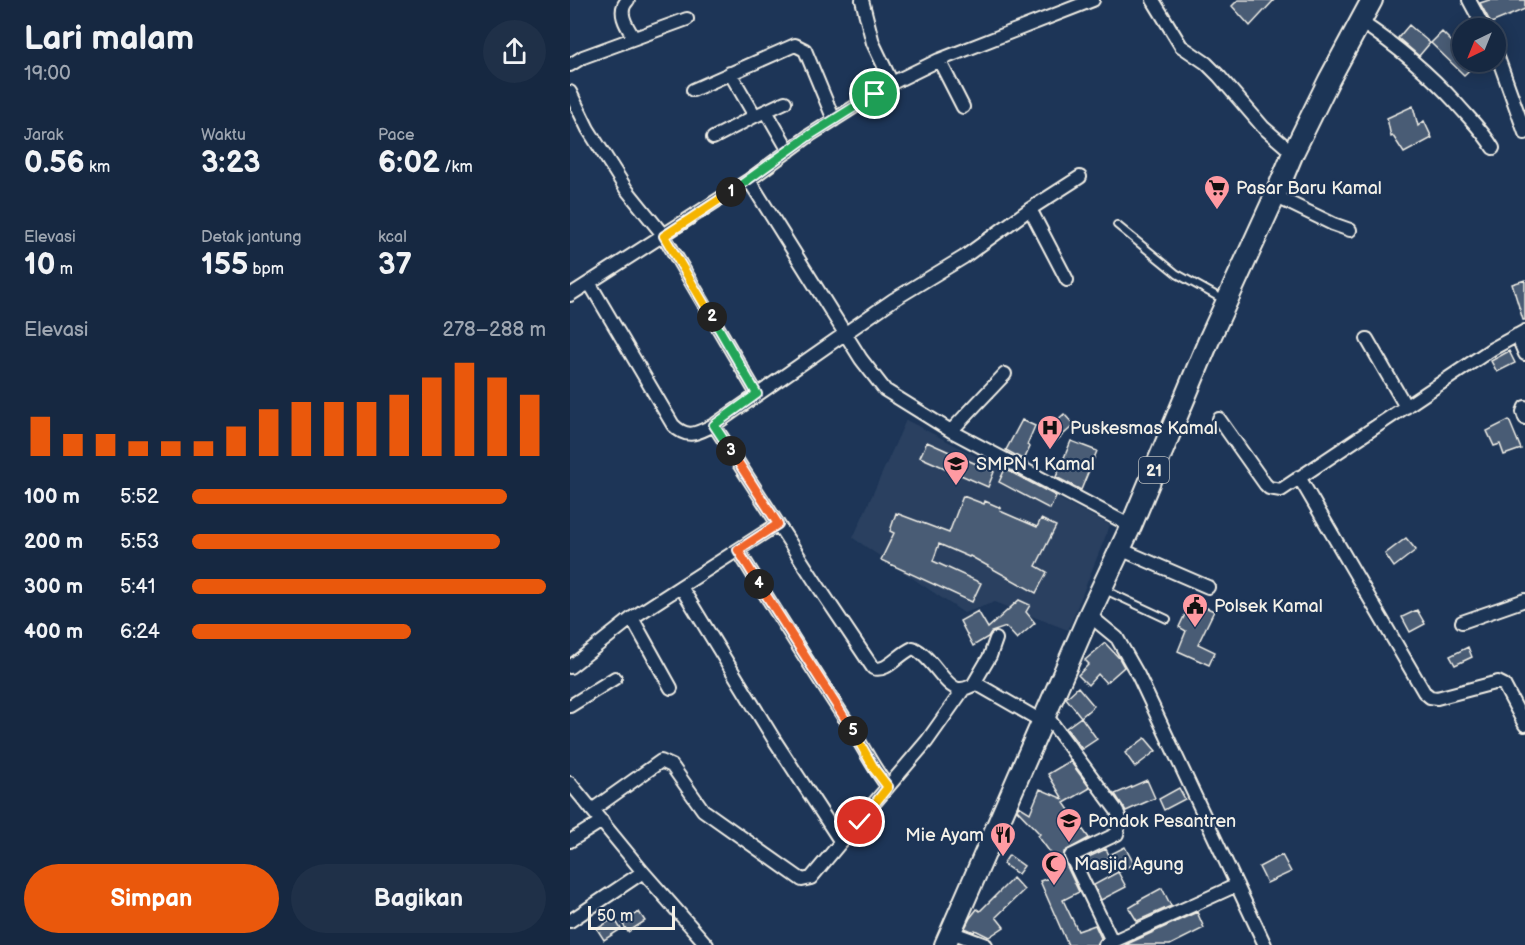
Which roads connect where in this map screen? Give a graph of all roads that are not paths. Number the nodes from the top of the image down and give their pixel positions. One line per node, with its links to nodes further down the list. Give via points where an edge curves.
1 (628, 0): 10 (street, via 622,9 623,20)
2 (862, 0): 15 (street, via 873,43)
3 (1092, 0): 11 (street)
4 (1153, 0): 26 (street, via 1181,46 1206,63 1263,127)
5 (1372, 0): 9 (highway, 21)
6 (1469, 0): 7 (street)
7 (1479, 18)
8 (687, 19): 10 (street)
9 (1361, 22): 24 (street, via 1437,82); 26 (highway, 21)
10 (634, 39): 12 (street)
11 (939, 60): 15 (street); 19 (street)
12 (570, 65)
13 (1504, 72): 22 (street)
14 (730, 73): 16 (street); 20 (street); 21 (street, via 795,45 801,47)
15 (892, 82): 21 (street)
16 (693, 90)
17 (570, 92): 33 (street, via 612,168)
18 (785, 102): 20 (street)
19 (963, 107)
20 (761, 113): 23 (street); 25 (street)
21 (834, 120): 25 (street)
22 (1525, 133)
23 (713, 138)
24 (1493, 148)
25 (789, 151): 28 (street)
26 (1293, 153): 29 (highway, 21)
27 (1080, 177): 30 (street)
28 (749, 180): 33 (street); 38 (street)
29 (1275, 196): 32 (street); 37 (highway, 21)
30 (1030, 209): 34 (street); 38 (street, via 964,257)
31 (1117, 225): 37 (lane, via 1177,274)
32 (1350, 230)
33 (664, 236): 35 (street); 43 (street)
34 (1066, 280)
35 (590, 284): 36 (street); 48 (street, via 673,425 688,435)
36 (570, 295)
37 (1227, 302): 52 (highway, 21)
38 (845, 333): 43 (street); 49 (street, via 885,390)
39 (1521, 333): 41 (street); 44 (street)
40 (1367, 339): 44 (street)
41 (1525, 354)
42 (1005, 374): 49 (street)
43 (757, 394): 48 (street)
44 (1406, 406): 50 (street)
45 (1525, 406): 46 (street)
46 (1525, 418)
47 (1219, 419): 50 (street, via 1269,488 1281,490)
48 (714, 425): 51 (street)
49 (951, 431): 52 (street)
50 (1299, 477): 70 (street, via 1424,692 1437,698 1498,682 1504,685)
51 (778, 524): 54 (street); 66 (street, via 873,668 885,668 913,648 925,654 955,689)
52 (1131, 526): 53 (highway, 21)
53 (1120, 549): 56 (highway, 21); 57 (street)
54 (738, 550): 55 (street); 72 (street)
55 (681, 587): 60 (street); 76 (street)
56 (1102, 588): 59 (highway, 21); 61 (lane)
57 (1208, 588)
58 (1525, 600): 62 (street)
59 (1089, 615): 69 (highway, 21); 78 (street, via 1117,639 1137,675)
60 (632, 618): 64 (street); 67 (street)
61 (1167, 619)
62 (1462, 622)
63 (996, 639): 66 (street, via 990,656)
64 (570, 667)
65 (615, 678): 68 (street)
66 (968, 687): 69 (street, via 977,684); 72 (street)
67 (671, 688)
68 (570, 706)
69 (1044, 719): 80 (highway, 21); 81 (street, via 1120,819 1117,834 1071,856)
70 (1525, 725)
71 (570, 783): 73 (street)
72 (888, 787): 76 (street)
73 (592, 810): 74 (street); 76 (street, via 661,761 672,766 703,810 802,880 811,878)
74 (602, 821): 75 (street); 77 (street)
75 (570, 841)
76 (841, 842)
77 (643, 872): 79 (street); 82 (street)
78 (1237, 885): 81 (street); 84 (street)
79 (570, 921)
80 (948, 938): 83 (street)
81 (1108, 943)
82 (707, 945)
83 (986, 945)
84 (1265, 945)

